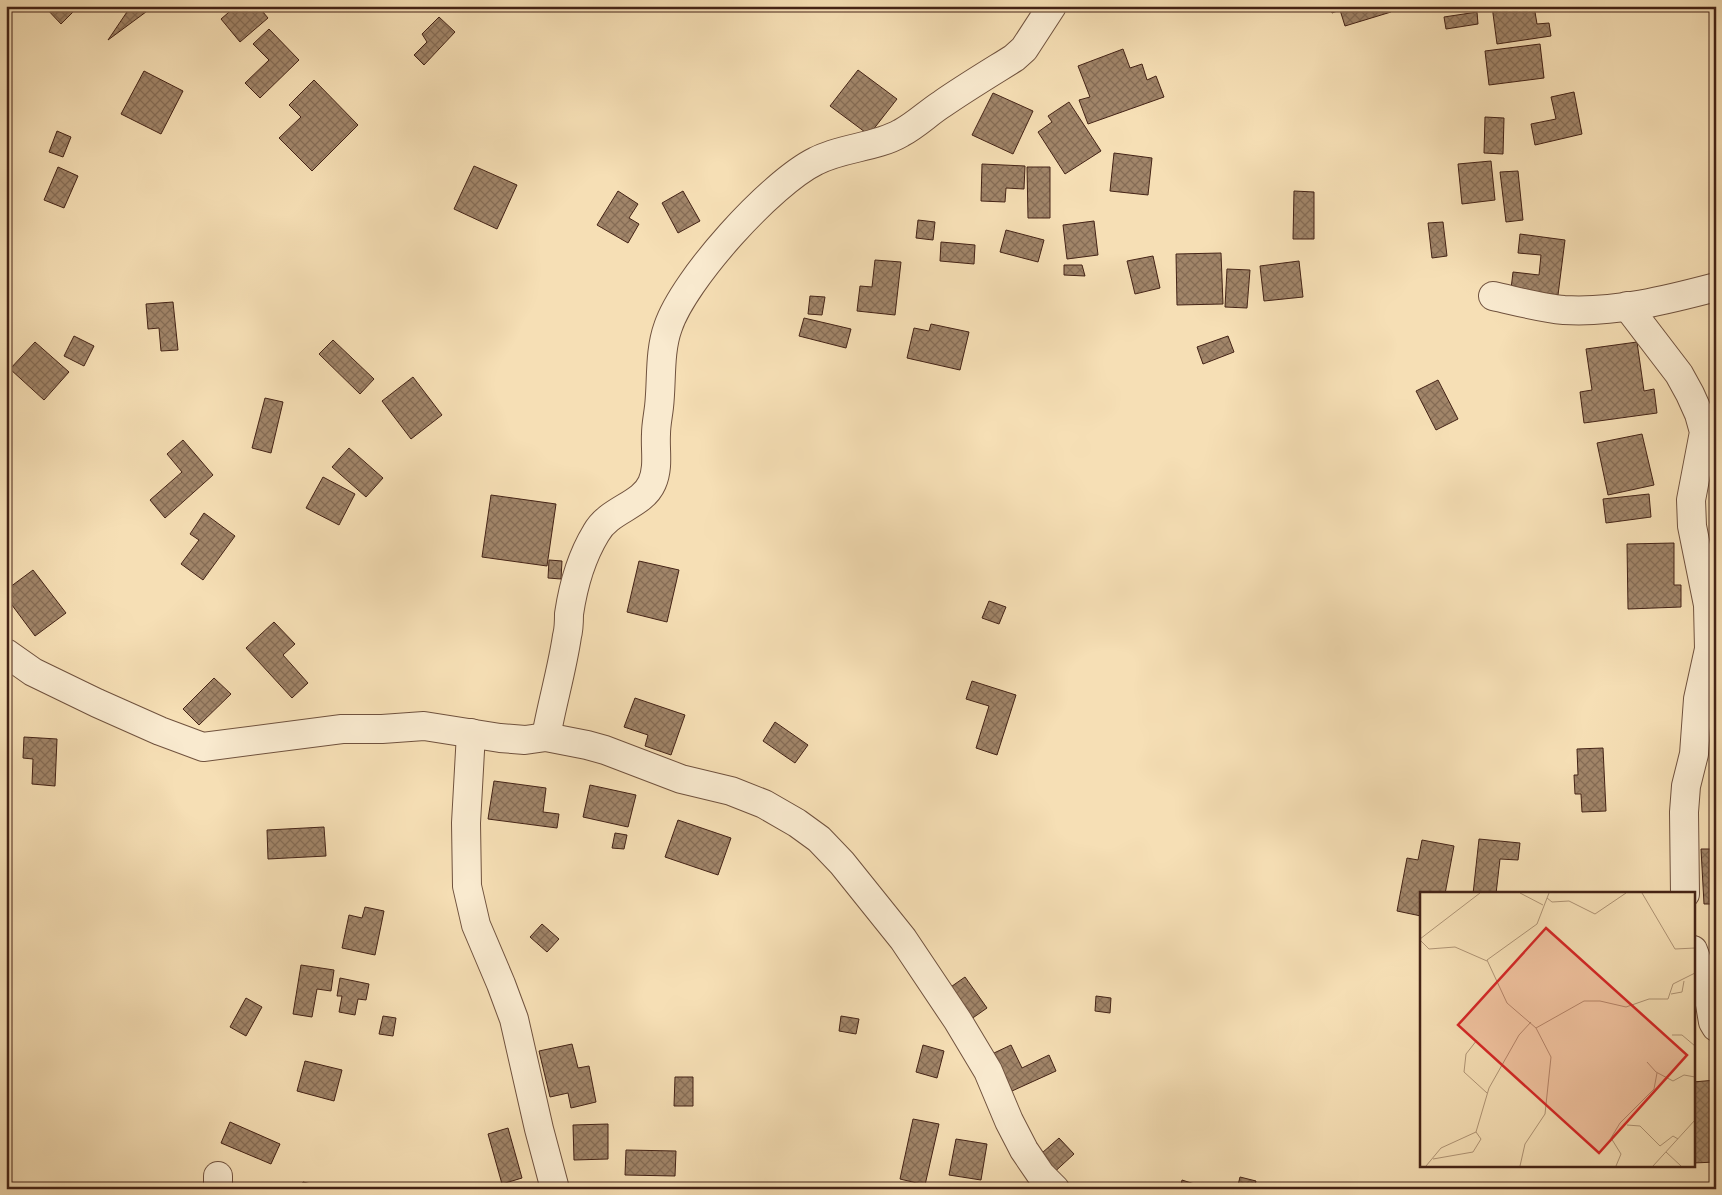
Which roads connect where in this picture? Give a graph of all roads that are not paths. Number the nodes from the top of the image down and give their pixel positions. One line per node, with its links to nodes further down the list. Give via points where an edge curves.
1 (1052, 6): 7 (street, via 1024,49 1014,58 914,125 886,140 818,160 805,167 762,203 731,235 688,290 674,311 665,336 653,482 644,495 603,522 591,542 570,612)
2 (1716, 286): 4 (street)
3 (1493, 296): 4 (street, via 1564,310)
4 (1627, 306): 8 (street, via 1679,374 1699,414 1704,432 1691,500 1692,526 1708,605 1709,649 1698,699 1694,754 1686,786)
5 (6, 653): 6 (street, via 33,672 97,704 203,747 342,729 424,726)
6 (471, 732): 7 (street, via 525,740); 11 (street, via 466,823 467,886 476,925 514,1019)
7 (546, 737): 12 (street, via 596,747 680,778 731,791 764,804 819,839 890,924 936,988 988,1071 1024,1150)
8 (1685, 892)
9 (1694, 953): 10 (street, via 1707,987)
10 (1716, 1027)
11 (555, 1189)
12 (1055, 1189)

